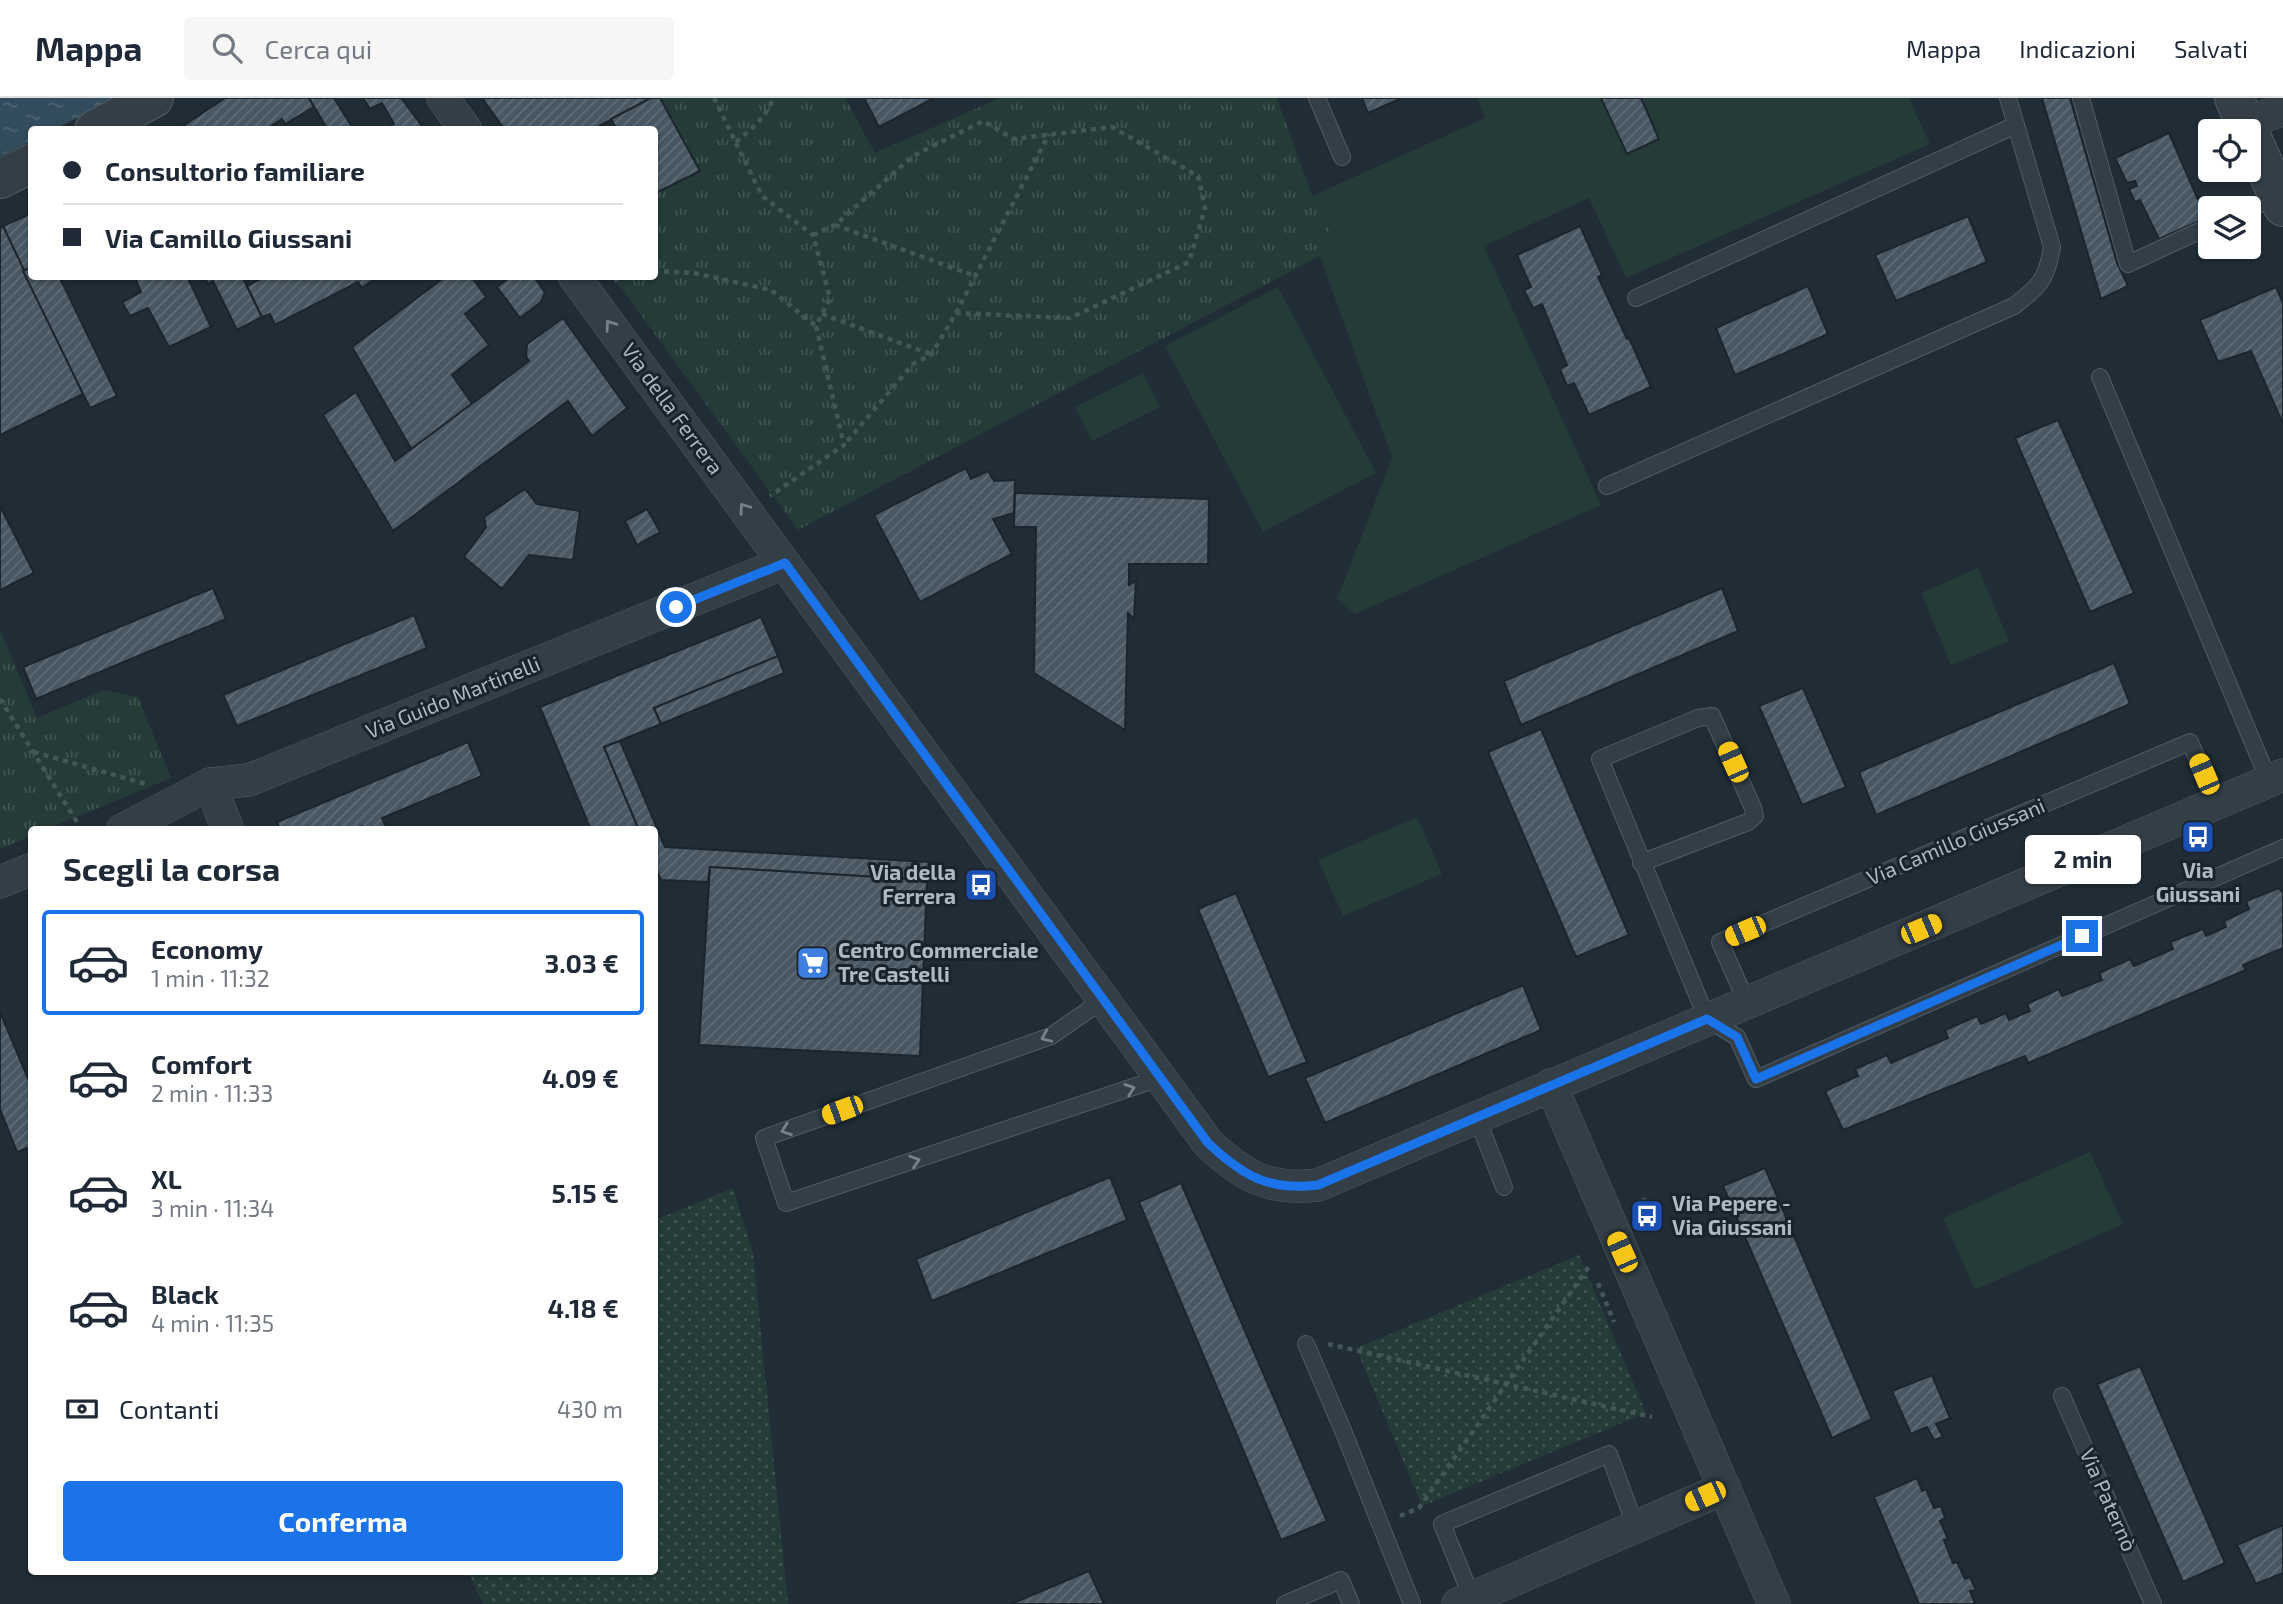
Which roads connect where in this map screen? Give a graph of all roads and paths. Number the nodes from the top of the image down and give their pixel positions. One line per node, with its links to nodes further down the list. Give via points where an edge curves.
1 (154, 98): 11 (street)
2 (443, 98): 12 (street)
3 (714, 98): 14 (path)
4 (773, 98): 14 (path, via 760,121)
5 (1317, 98): 15 (lane)
6 (2008, 98): 10 (lane)
7 (2081, 98): 20 (lane, via 2127,264)
8 (2283, 109): 9 (street)
9 (2240, 111): 18 (street)
10 (2016, 125): 25 (lane); 32 (lane, via 2052,247 2038,288 2014,306)
11 (102, 126)
12 (463, 126)
13 (1049, 134): 19 (path, via 1014,139 983,121 912,156); 23 (path); 26 (path, via 1112,127 1198,176 1205,208 1189,262 1070,318)
14 (736, 142): 21 (path, via 762,196)
15 (1342, 157)
16 (28, 165): 17 (street)
17 (0, 179)
18 (2270, 204)
19 (835, 225): 21 (path); 23 (path)
20 (2198, 231)
21 (813, 235): 27 (path, via 830,298)
22 (658, 271): 28 (path, via 694,273 771,290)
23 (975, 276): 26 (path)
24 (577, 280): 34 (street, Via della Ferrera, one-way to 24)
25 (1636, 298)
26 (956, 313): 29 (path)
27 (822, 314): 28 (path); 29 (path)
28 (816, 326): 31 (path)
29 (931, 355): 31 (path, via 913,364)
30 (2099, 377): 37 (lane)
31 (844, 445): 33 (path)
32 (1607, 486)
33 (769, 497)
34 (785, 563): 38 (street, Via Guido Martinelli, via 249,780); 48 (street, Via della Ferrera)
35 (0, 699): 36 (path)
36 (33, 752): 39 (path); 41 (path)
37 (2276, 778): 40 (street)
38 (210, 784): 42 (street, Via Guido Martinelli); 43 (street)
39 (147, 785)
40 (2217, 804): 49 (street); 49 (lane, Via Camillo Giussani, via 2190,742 1720,942)
41 (77, 822)
42 (130, 826)
43 (226, 826)
44 (2283, 848): 50 (lane, via 1756,1079 1737,1037)
45 (1641, 863): 45 (lane, via 1600,759 1712,716 1755,816); 50 (lane)
46 (28, 870): 47 (street)
47 (0, 881)
48 (1103, 1000): 51 (street, Via della Ferrera); 51 (lane, one-way to 51, via 1051,1036 764,1138 786,1203)
49 (1747, 1003): 50 (street)
50 (1707, 1019): 52 (street)
51 (1160, 1079): 53 (street, Via della Ferrera, via 1208,1143 1249,1176 1272,1185 1318,1185)
52 (1551, 1086): 53 (street); 65 (street)
53 (1477, 1118): 54 (lane)
54 (1504, 1187)
55 (1643, 1198): 56 (path)
56 (1655, 1225)
57 (1590, 1265): 62 (path)
58 (1598, 1283): 59 (path)
59 (1614, 1322)
60 (1326, 1343): 62 (path)
61 (1306, 1344): 66 (lane)
62 (1506, 1384): 64 (path); 66 (path, via 1419,1508)
63 (2062, 1396): 73 (lane, Via Paternò)
64 (1651, 1418)
65 (1725, 1488): 67 (street); 72 (street)
66 (1380, 1525): 71 (lane)
67 (1636, 1528): 68 (street); 68 (lane, via 1609,1454 1442,1524)
68 (1465, 1601)
69 (1284, 1604): 70 (lane, via 1341,1580)
70 (1351, 1604)
71 (1412, 1604)
72 (1774, 1604)
73 (2153, 1604)

